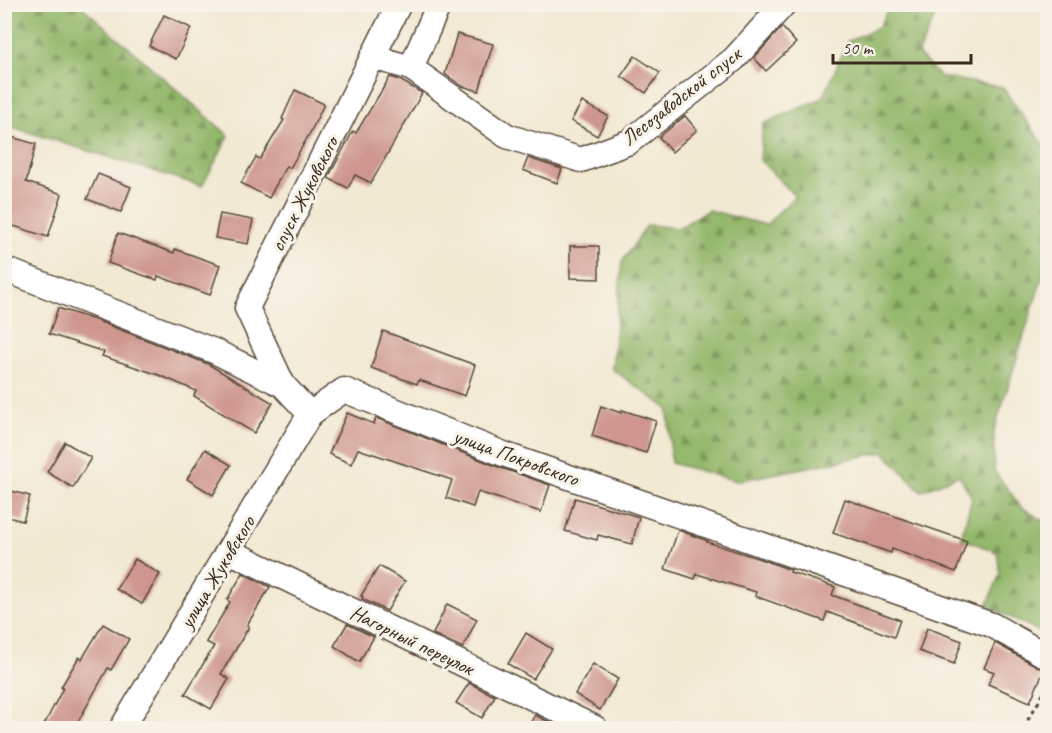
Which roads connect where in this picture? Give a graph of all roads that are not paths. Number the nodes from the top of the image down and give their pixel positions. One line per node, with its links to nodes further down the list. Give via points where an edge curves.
1 (399, 4): 4 (street, спуск Жуковского)
2 (439, 4): 5 (street)
3 (784, 4): 5 (street, Лесозаводской спуск, via 734,59 629,142 582,159 507,136)
4 (373, 57): 5 (street, Лесозаводской спуск); 7 (street, спуск Жуковского, via 247,308)
5 (411, 68)
6 (4, 269): 7 (street, via 214,351)
7 (283, 385): 8 (street)
8 (310, 414): 9 (street, улица Жуковского); 10 (street, улица Покровского, via 344,390 506,455 992,625)
9 (229, 551): 11 (street, улица Жуковского); 12 (street, Нагорный переулок)
10 (1047, 657)
11 (122, 729)
12 (595, 729)

